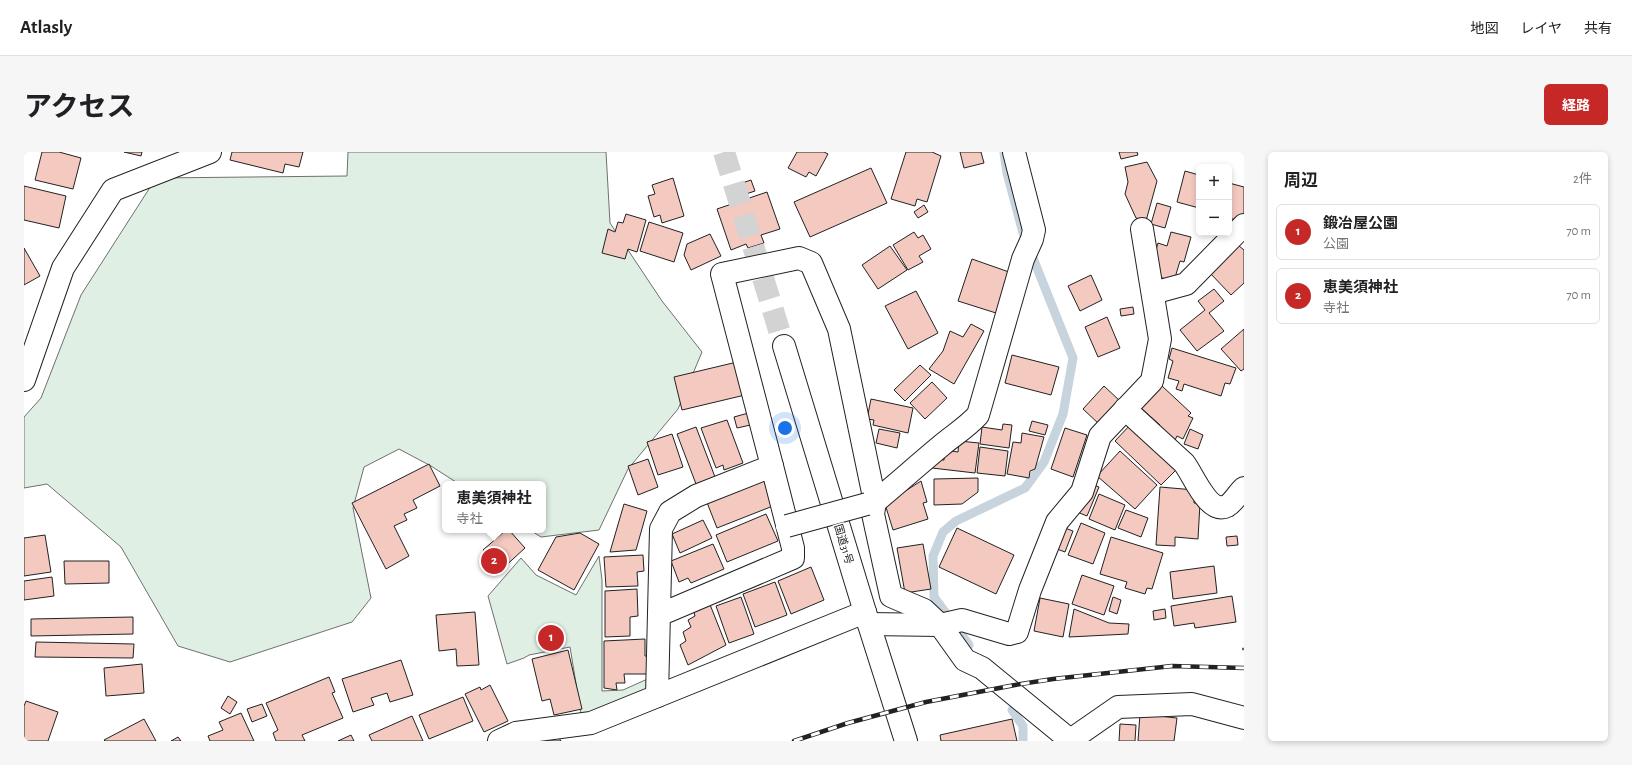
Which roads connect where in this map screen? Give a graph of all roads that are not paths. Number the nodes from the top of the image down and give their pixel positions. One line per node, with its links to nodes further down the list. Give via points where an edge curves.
1 (210, 152): 7 (main road, via 113,190 63,268)
2 (1014, 152): 11 (main road, via 1034,230 1023,259 978,415 968,426)
3 (1244, 225): 5 (main road, via 1186,284)
4 (1142, 230): 5 (main road)
5 (1153, 293): 8 (main road, via 1160,339 1152,381)
6 (784, 346): 14 (main road, 国道31号)
7 (24, 380)
8 (1125, 409): 10 (main road, via 1184,463 1205,497 1213,505 1226,506); 15 (main road, via 1100,436 1082,492 1057,522 1030,590 1017,632 1009,634)
9 (772, 466): 11 (main road, via 722,274 799,258 811,263 839,329); 12 (main road); 13 (main road, via 696,496 670,512 662,529)
10 (1244, 488)
11 (871, 503): 12 (main road, bridge); 15 (main road, via 891,596)
12 (787, 526): 13 (main road, via 793,558)
13 (659, 615): 16 (main road)
14 (867, 618): 15 (main road); 16 (main road); 20 (main road, 国道31号)
15 (949, 623): 18 (main road, via 965,660 982,668)
16 (657, 696): 19 (main road, via 591,723 516,733)
17 (1244, 718): 18 (main road, via 1192,704 1118,707)
18 (1070, 740)
19 (499, 741)
20 (906, 741)

